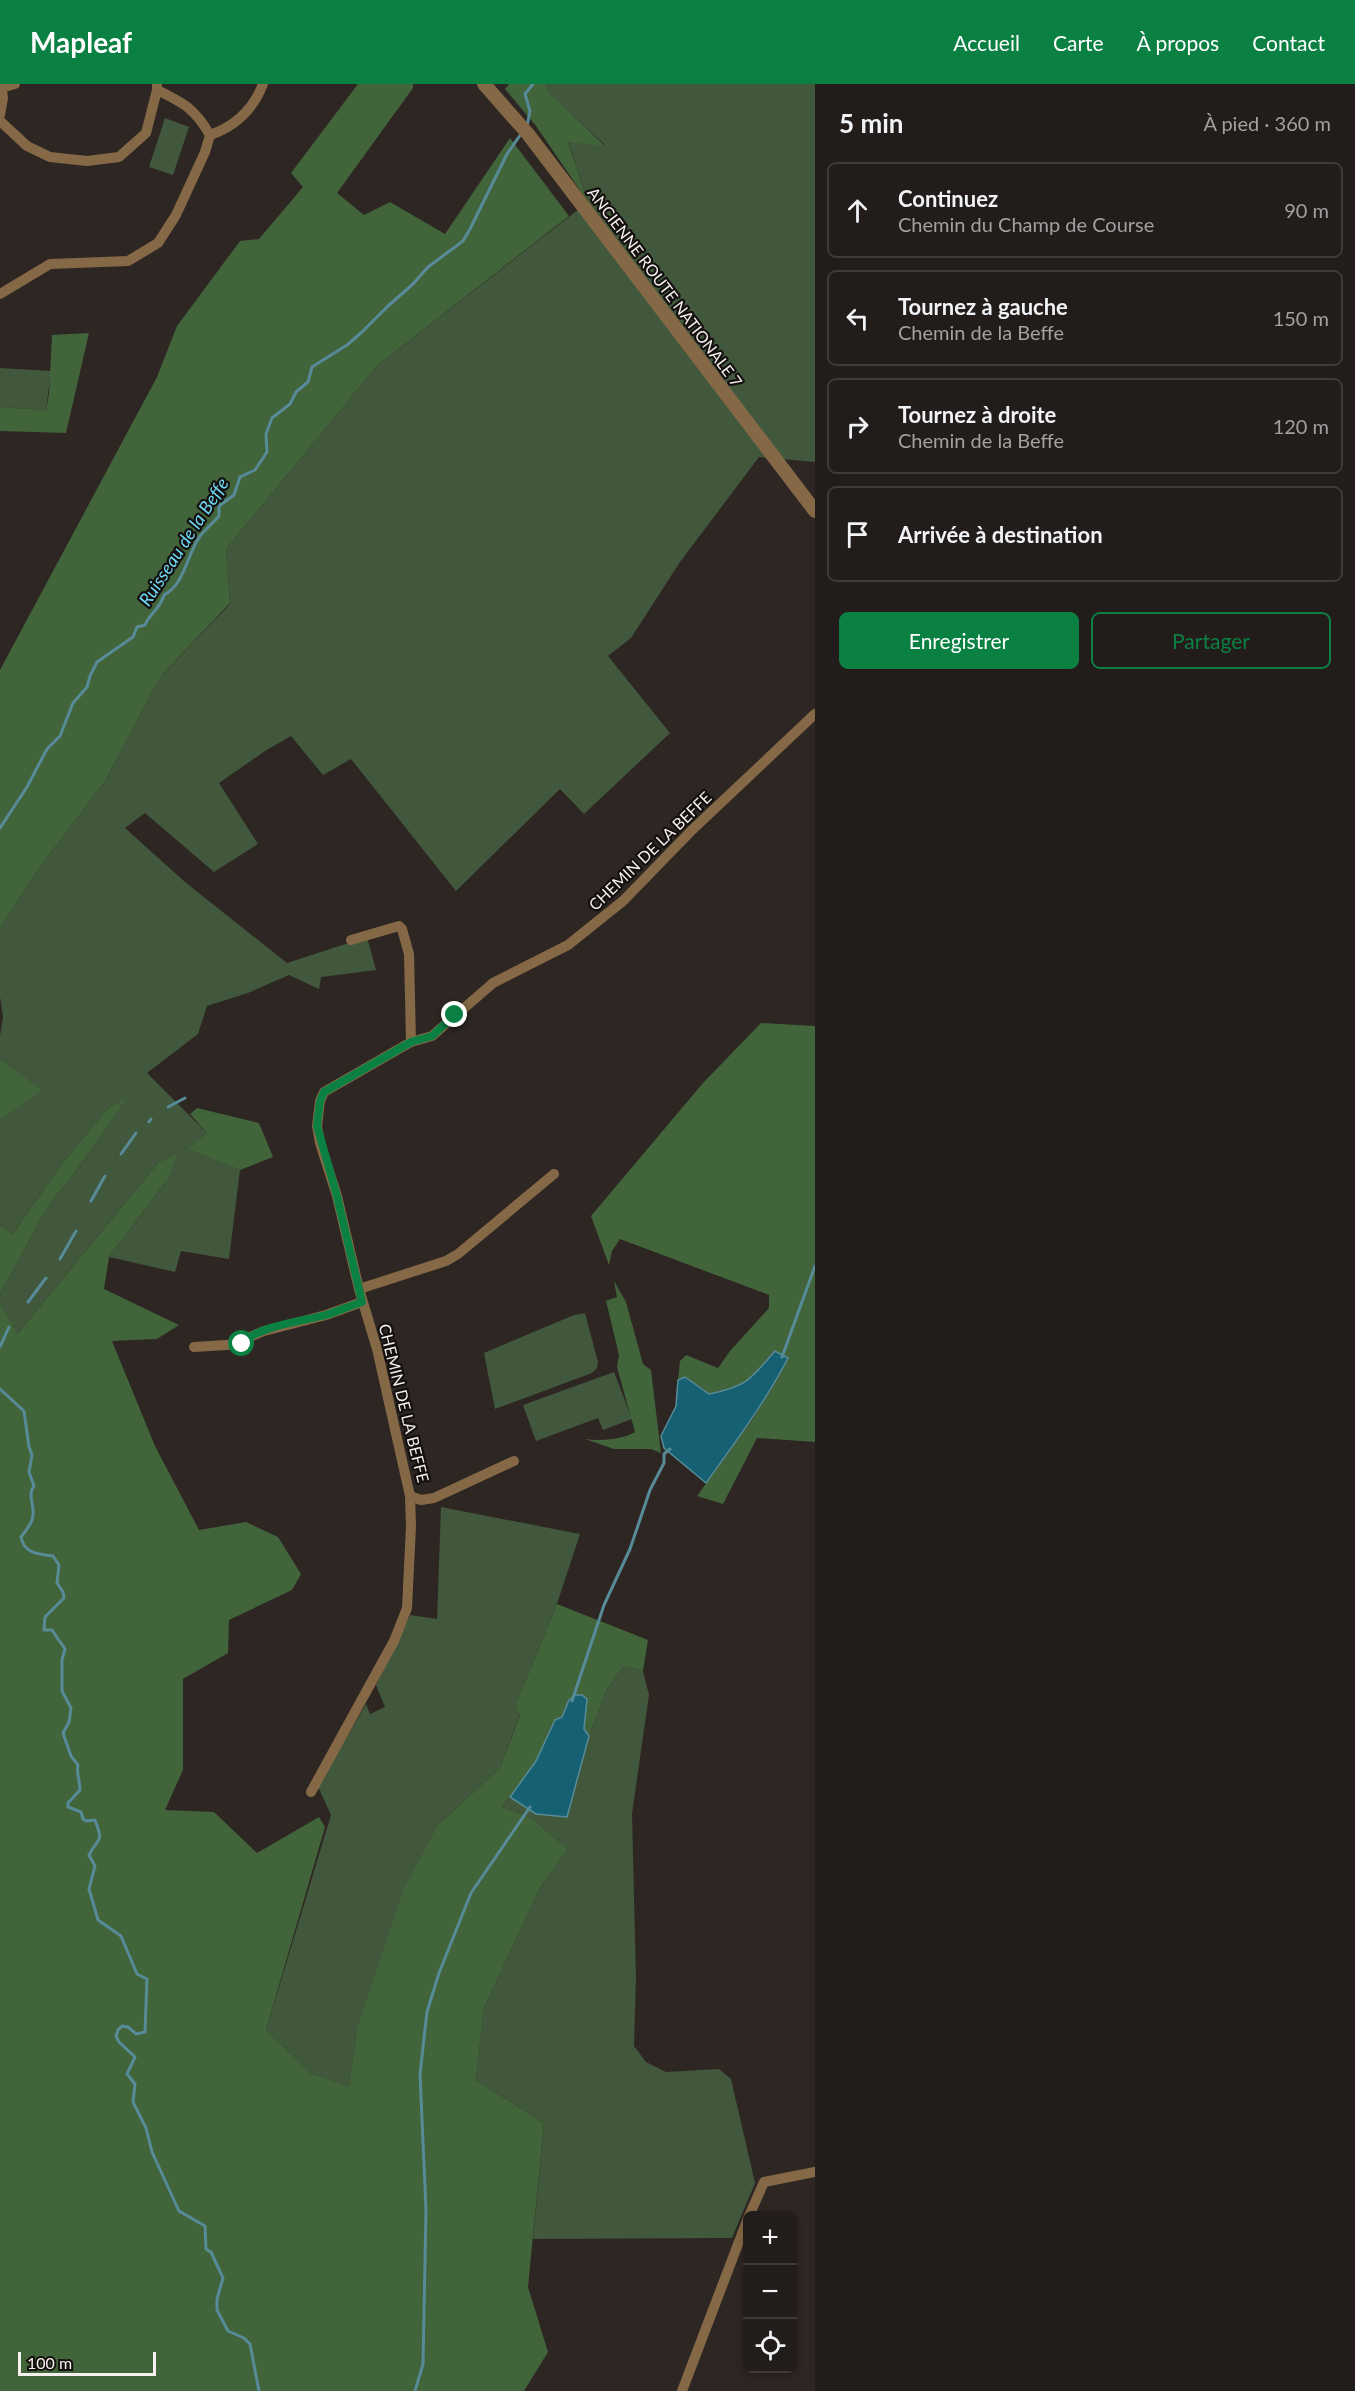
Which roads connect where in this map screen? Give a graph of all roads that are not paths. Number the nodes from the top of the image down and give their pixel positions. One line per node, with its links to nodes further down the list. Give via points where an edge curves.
1 (15, 84): 4 (street)
2 (263, 84): 8 (street, via 242,118)
3 (485, 85): 10 (street, ANCIENNE ROUTE NATIONALE 7, via 524,130)
4 (1, 86): 6 (street)
5 (157, 87): 7 (street, via 146,133 119,157 87,161 50,157 27,146); 8 (street, via 199,116)
6 (0, 115)
7 (0, 121)
8 (210, 135): 9 (street, via 176,215 158,243 128,261 50,264)
9 (0, 294)
10 (815, 511)
11 (815, 714): 13 (street, CHEMIN DE LA BEFFE, via 607,914 562,949 494,983 432,1036)
12 (351, 940): 13 (street, via 391,927 402,929 409,954)
13 (411, 1042): 15 (street, CHEMIN DE LA BEFFE, via 324,1092 320,1101 320,1143)
14 (554, 1174): 15 (street, via 458,1254)
15 (359, 1289): 16 (street, CHEMIN DE LA BEFFE)
16 (362, 1302): 17 (street, via 264,1331 242,1344); 19 (street, CHEMIN DE LA BEFFE, via 377,1349)
17 (194, 1347)
18 (514, 1461): 19 (street, via 434,1498 421,1500)
19 (410, 1496): 20 (street, CHEMIN DE LA BEFFE, via 405,1616)
20 (311, 1792)
21 (815, 2172): 22 (street, via 764,2182)
22 (751, 2211)
23 (743, 2230): 24 (street)
24 (682, 2391)

